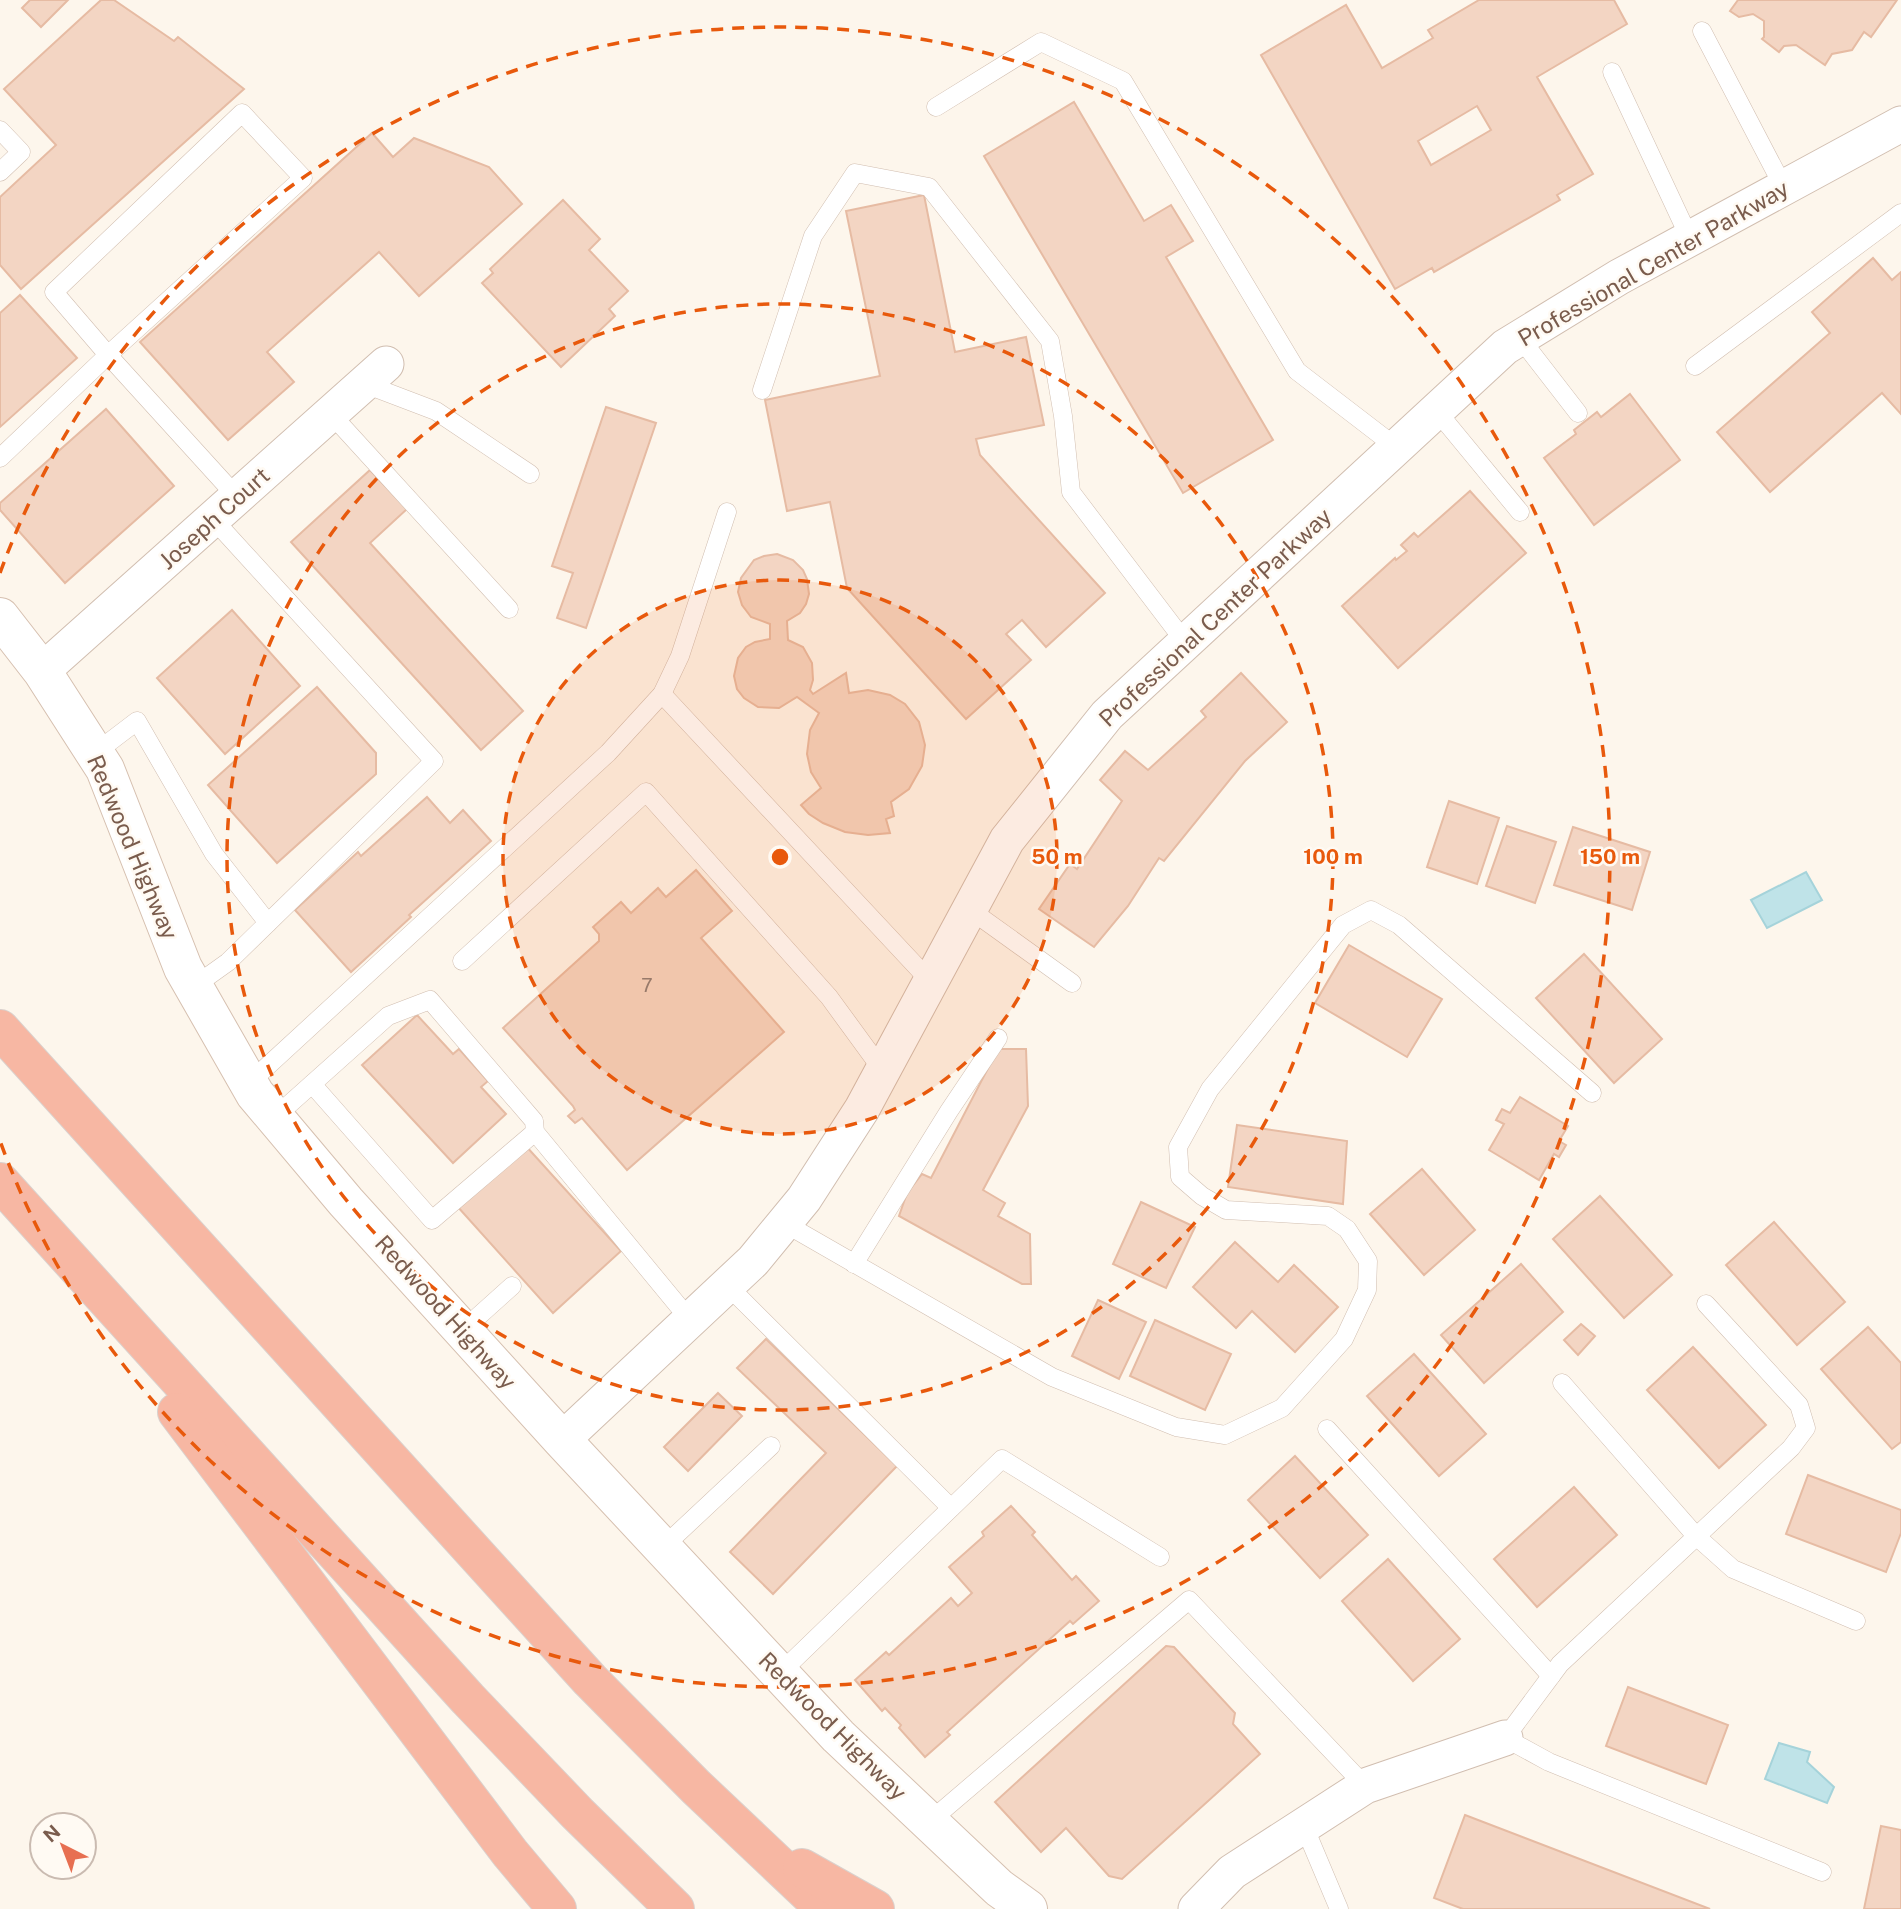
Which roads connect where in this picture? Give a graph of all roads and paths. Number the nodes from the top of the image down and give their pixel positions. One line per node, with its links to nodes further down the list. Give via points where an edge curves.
1 (1702, 31): 7 (lane)
2 (1612, 72): 9 (lane)
3 (936, 107): 18 (lane, via 1041,42 1124,81 1297,371)
4 (1901, 124): 7 (street, Professional Center Parkway)
5 (0, 130): 6 (lane, via 21,152)
6 (0, 172)
7 (1784, 188): 9 (street, Professional Center Parkway)
8 (1901, 213): 12 (lane)
9 (1690, 239): 10 (street, Professional Center Parkway)
10 (1520, 338): 15 (street, Professional Center Parkway); 16 (lane)
11 (108, 355): 11 (lane, via 54,292 242,113 303,178); 19 (lane); 21 (lane)
12 (1695, 366)
13 (376, 374): 17 (street, Joseph Court); 20 (lane)
14 (762, 390): 26 (lane, via 813,236 855,173 929,187 1050,341 1071,492)
15 (1436, 410): 18 (street, Professional Center Parkway); 22 (lane)
16 (1578, 412)
17 (331, 414): 21 (street, Joseph Court); 24 (lane)
18 (1396, 447): 26 (street, Professional Center Parkway)
19 (0, 458)
20 (530, 474)
21 (225, 508): 27 (street, Joseph Court); 31 (lane, via 434,761)
22 (1520, 512)
23 (727, 513): 28 (lane)
24 (509, 609)
25 (0, 617): 27 (street, Redwood Highway)
26 (1185, 642): 30 (street, Professional Center Parkway, via 1107,715 1007,840)
27 (42, 671): 29 (street, Redwood Highway)
28 (663, 694): 33 (lane); 39 (lane, via 608,753)
29 (94, 753): 31 (lane, via 137,721 214,854); 35 (street, Redwood Highway, via 105,769)
30 (969, 909): 33 (street, Professional Center Parkway); 34 (lane)
31 (268, 923): 35 (lane, via 228,962)
32 (462, 961): 38 (lane, via 646,792 829,996)
33 (930, 981): 38 (street, Professional Center Parkway)
34 (1072, 983)
35 (193, 987): 39 (street, Redwood Highway)
36 (0, 1029): 68 (highway, via 573,1661)
37 (998, 1038): 47 (lane)
38 (883, 1070): 46 (street, Professional Center Parkway, via 862,1110)
39 (249, 1083): 42 (street, Redwood Highway)
40 (312, 1084): 42 (lane); 43 (lane, via 432,1220); 43 (lane, via 388,1016 430,1000 534,1121)
41 (1592, 1093): 47 (lane, via 1399,925 1371,910 1343,925 1210,1089 1178,1147 1180,1177 1202,1196 1226,1210 1328,1216 1347,1229 1368,1261 1367,1290 1344,1339 1282,1408 1225,1435 1176,1427 1052,1377)
42 (275, 1118): 52 (street, Redwood Highway)
43 (535, 1132): 51 (lane)
44 (0, 1182): 45 (highway)
45 (29, 1214): 70 (highway); 71 (highway, via 468,1699)
46 (784, 1223): 47 (lane); 48 (street, Professional Center Parkway)
47 (854, 1264)
48 (727, 1285): 51 (street, Professional Center Parkway); 57 (lane)
49 (512, 1286): 52 (lane)
50 (1706, 1304): 58 (lane, via 1799,1405 1806,1428 1791,1448)
51 (690, 1320): 55 (street, Professional Center Parkway)
52 (463, 1330): 55 (street, Redwood Highway)
53 (1562, 1383): 58 (lane)
54 (1327, 1429): 63 (lane)
55 (562, 1440): 59 (street, Redwood Highway)
56 (771, 1446): 59 (lane)
57 (951, 1508): 60 (lane, via 1002,1459); 62 (lane)
58 (1696, 1536): 61 (lane, via 1733,1569); 63 (lane)
59 (662, 1548): 62 (street, Redwood Highway)
60 (1160, 1558)
61 (1856, 1621)
62 (779, 1673): 66 (street, Redwood Highway)
63 (1551, 1676): 64 (lane)
64 (1505, 1738): 65 (street); 69 (lane, via 1549,1762)
65 (1365, 1786): 66 (lane, via 1189,1601); 67 (street)
66 (929, 1822): 74 (street, Redwood Highway)
67 (1304, 1826): 75 (street, via 1232,1872); 76 (lane)
68 (751, 1840): 72 (highway); 73 (highway)
69 (1822, 1871)
70 (556, 1909)
71 (675, 1909)
72 (825, 1909)
73 (875, 1909)
74 (1028, 1909)
75 (1196, 1909)
76 (1339, 1909)

